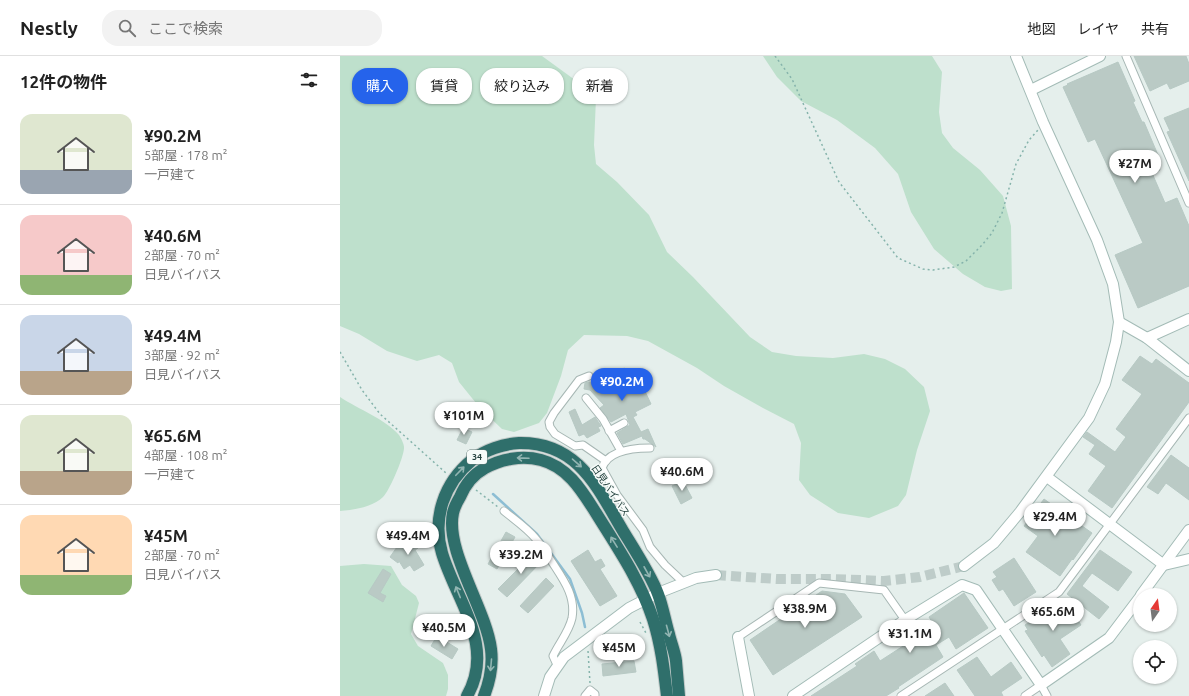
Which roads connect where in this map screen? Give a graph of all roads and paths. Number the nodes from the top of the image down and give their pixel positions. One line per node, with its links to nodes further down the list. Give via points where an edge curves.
1 (775, 56): 6 (path, via 792,79 839,182 898,258 923,269 954,267 966,261 982,245 1002,213 1016,164)
2 (1016, 56): 5 (street)
3 (1100, 56): 5 (street)
4 (1126, 56): 7 (street)
5 (1030, 90): 9 (street, via 1097,240 1113,284)
6 (1037, 130)
7 (1189, 203)
8 (1189, 319): 10 (street)
9 (1119, 322): 10 (street); 21 (street, via 1113,355 1099,399 1089,418)
10 (1147, 338): 12 (street)
11 (340, 352): 22 (path, via 362,390 380,414)
12 (1189, 371)
13 (589, 376): 20 (street, via 579,380 554,413 550,427 555,434 575,446 583,445)
14 (586, 398): 17 (street)
15 (1189, 418): 25 (street)
16 (624, 423): 17 (street)
17 (609, 431): 19 (street)
18 (650, 448): 19 (street)
19 (621, 451): 20 (street)
20 (606, 461): 31 (street, via 602,468 617,495 643,530 650,548)
21 (1047, 477): 25 (street); 29 (street, via 994,544)
22 (453, 479): 33 (highway, 日見バイパス / 34, one-way to 33, via 473,459 507,444 542,445 568,456 578,463 594,483); 43 (highway, 日見バイパス / 34, one-way to 22, via 477,667 477,647 472,626 442,552 438,527 442,501)
23 (479, 484): 24 (path, via 474,489)
24 (504, 511): 40 (street, via 537,539 568,587 573,604 572,618 567,633 553,656)
25 (1110, 524): 28 (street); 37 (street, via 1059,592)
26 (1189, 530): 28 (street)
27 (1189, 560): 28 (street)
28 (1164, 565): 32 (street)
29 (964, 566)
30 (716, 575): 31 (street)
31 (684, 582): 33 (street)
32 (1147, 588)
33 (658, 593): 34 (street); 48 (highway, 日見バイパス / 34, one-way to 48, via 676,660)
34 (645, 600): 39 (street, via 629,608); 44 (highway, 34, one-way to 44, via 637,580 576,482 552,464 540,460 517,458 492,464 468,483 453,513 452,527 457,551 491,648 491,671); 47 (highway, 34, via 653,619 663,661)
35 (1133, 606): 41 (street, via 1109,638)
36 (905, 620): 37 (street, via 962,585 976,590); 38 (street, via 884,590 819,583); 50 (street)
37 (1003, 628): 41 (street); 51 (street)
38 (738, 637): 49 (street)
39 (587, 639): 40 (street, via 564,658); 42 (path)
40 (558, 667): 45 (street, via 550,677)
41 (1041, 685): 52 (street); 53 (street)
42 (593, 693): 46 (street)
43 (467, 696)
44 (484, 696)
45 (544, 696)
46 (585, 696)
47 (667, 696)
48 (679, 696)
49 (749, 696)
50 (794, 696)
51 (901, 696)
52 (1025, 696)
53 (1047, 696)

